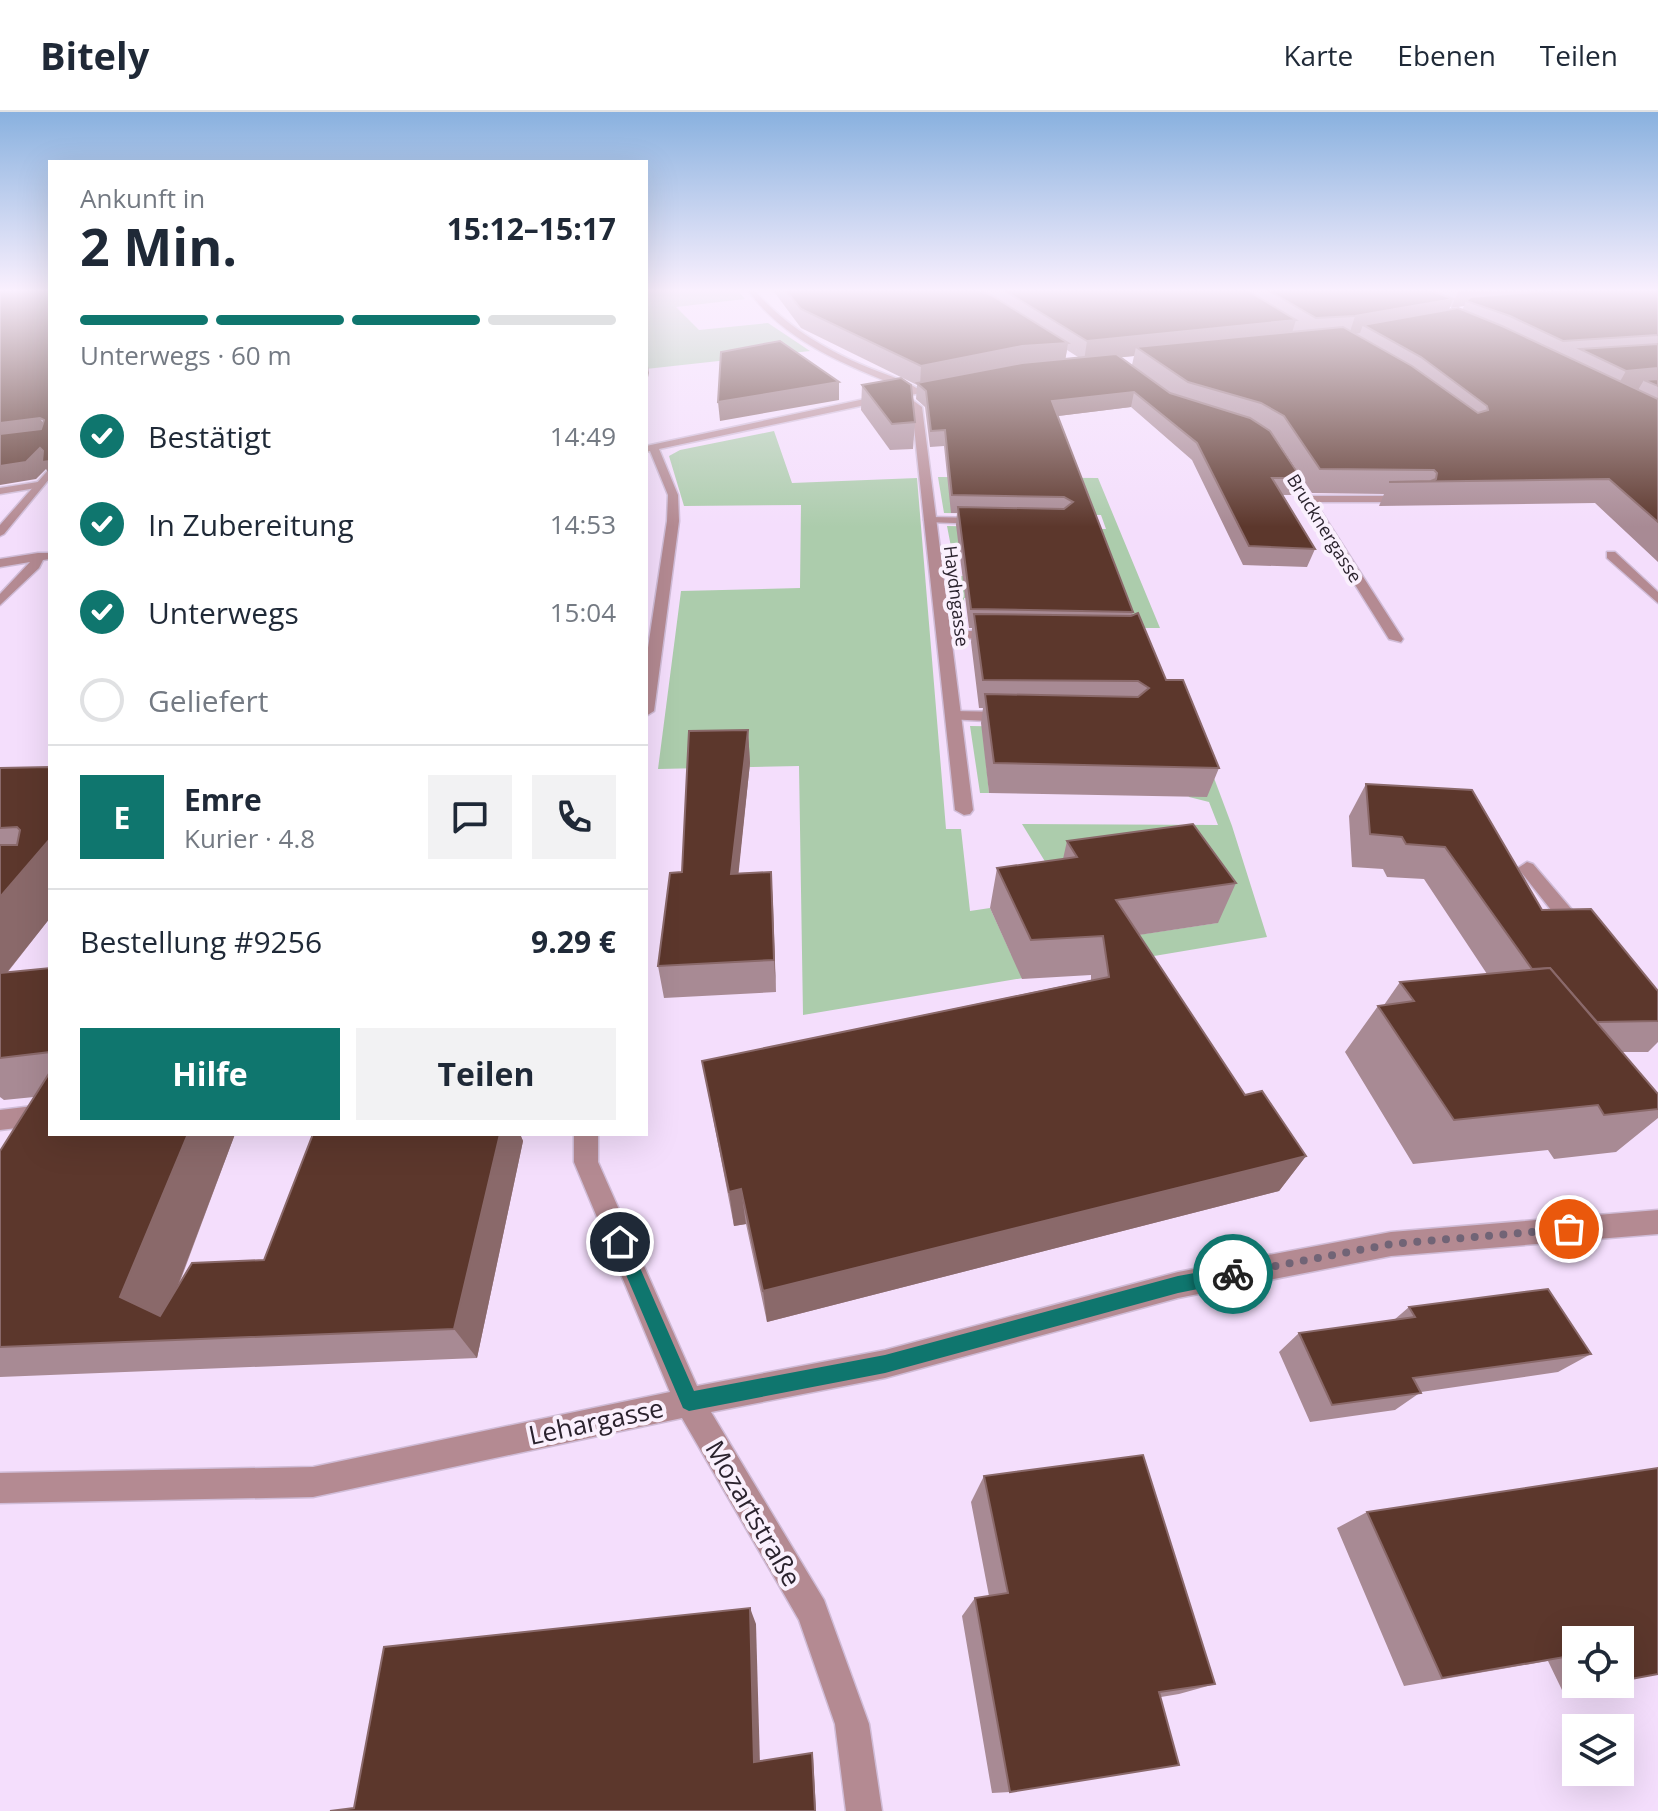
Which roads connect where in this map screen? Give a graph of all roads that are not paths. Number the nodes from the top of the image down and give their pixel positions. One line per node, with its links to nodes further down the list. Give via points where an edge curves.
1 (867, 368): 3 (street)
2 (955, 383): 3 (street)
3 (918, 391): 4 (street)
4 (900, 395): 5 (street); 12 (street, Haydngasse, via 917,407)
5 (650, 449): 23 (street, via 673,495 673,521)
6 (1278, 455): 10 (street, Brucknergasse)
7 (48, 473): 8 (street)
8 (38, 485): 9 (street); 14 (street)
9 (0, 491)
10 (1307, 499): 11 (street); 22 (street, Brucknergasse)
11 (1419, 499)
12 (930, 520): 13 (street); 20 (street, Haydngasse)
13 (988, 521)
14 (0, 532)
15 (1611, 555): 18 (street)
16 (44, 556): 17 (street); 19 (street)
17 (0, 563)
18 (1658, 599)
19 (0, 601)
20 (944, 635): 21 (street); 24 (street, Haydngasse)
21 (1004, 635)
22 (1396, 639)
23 (648, 697)
24 (953, 716): 25 (street); 26 (street, Haydngasse)
25 (1027, 717)
26 (964, 810)
27 (1527, 868): 28 (street)
28 (1588, 942)
29 (48, 1114): 30 (street)
30 (0, 1120)
31 (586, 1136): 33 (street, Mozartstraße, via 586,1162)
32 (1658, 1222): 33 (street, Lehargasse, via 1375,1246 1178,1285 885,1364)
33 (689, 1402): 34 (street, Lehargasse, via 313,1482); 35 (street, Mozartstraße, via 812,1612 852,1724)
34 (0, 1488)
35 (864, 1811)

